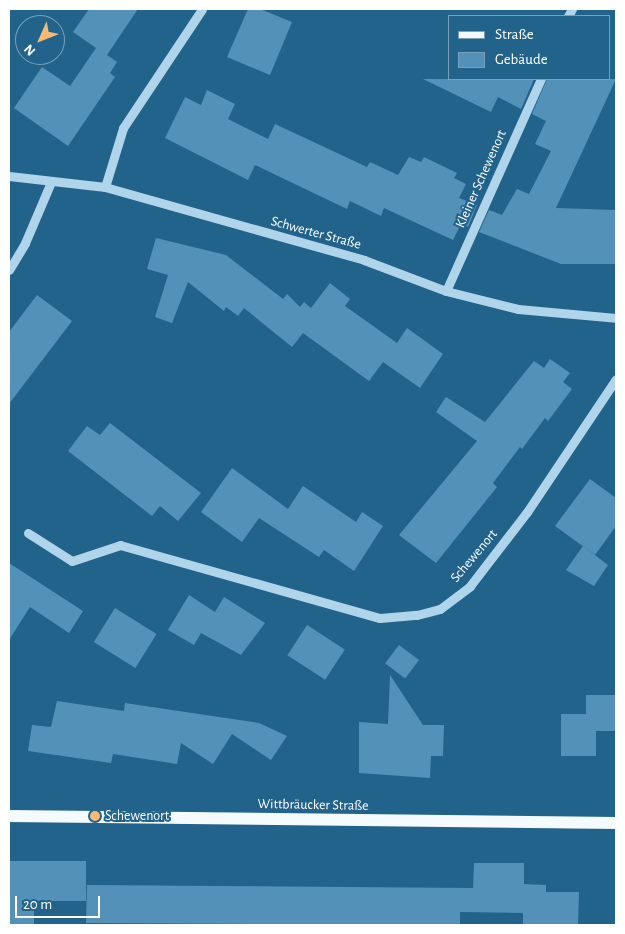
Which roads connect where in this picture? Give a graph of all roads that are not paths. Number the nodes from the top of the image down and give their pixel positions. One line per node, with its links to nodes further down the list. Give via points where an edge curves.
1 (202, 9): 5 (street, via 123,128)
2 (540, 80): 7 (street, Kleiner Schewenort)
3 (9, 176): 4 (street, Schwerter Straße)
4 (51, 182): 5 (street, Schwerter Straße); 6 (street, via 25,243)
5 (105, 187): 7 (street, Schwerter Straße, via 364,260)
6 (9, 270)
7 (446, 291): 8 (street, Schwerter Straße, via 518,309)
8 (616, 318)
9 (616, 379): 10 (street, Schewenort, via 532,504 470,586 440,609 417,615 380,618 120,545 72,561)
10 (28, 533)
11 (9, 816): 12 (main road, Wittbräucker Straße)
12 (616, 823)

